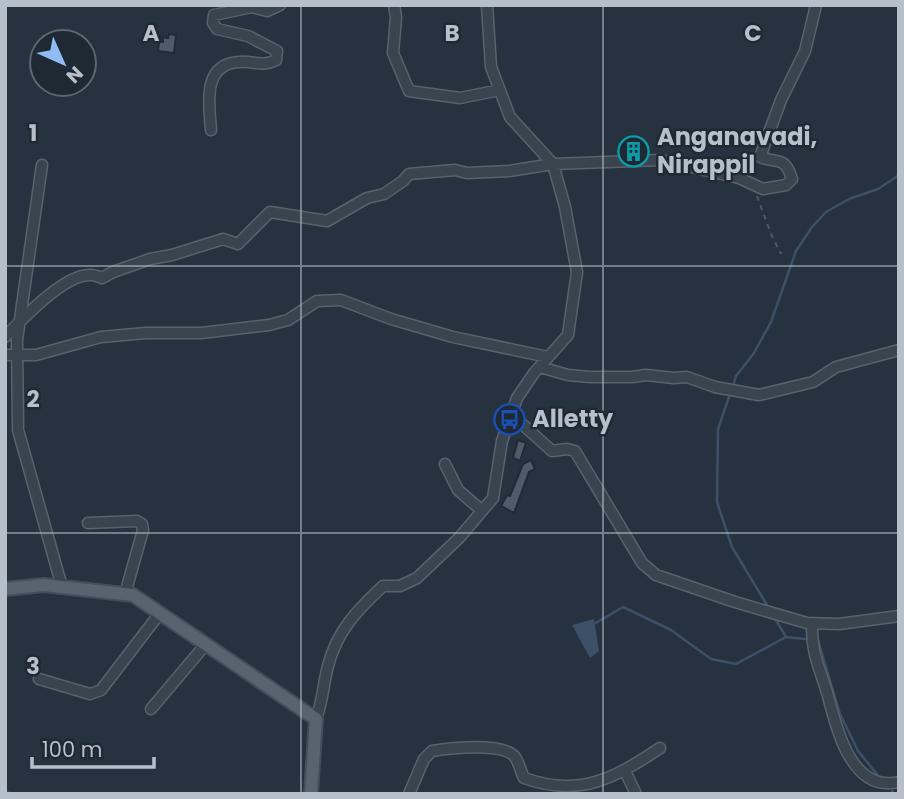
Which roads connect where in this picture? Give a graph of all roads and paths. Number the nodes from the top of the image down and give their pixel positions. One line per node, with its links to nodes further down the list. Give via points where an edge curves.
1 (280, 5): 6 (street, via 267,11 252,7 214,15 217,29 248,36 277,51 276,60 267,65 238,62 213,75)
2 (394, 5): 5 (street, via 394,53 409,91 460,98)
3 (487, 5): 5 (street, via 491,66)
4 (816, 5): 9 (street, via 805,51 760,157 788,165 792,179 786,185 763,189)
5 (500, 90): 7 (street, via 510,117)
6 (211, 130)
7 (553, 164): 9 (street, via 661,160); 11 (street, via 509,172 409,174 384,194 367,198 327,221 270,212 238,244 223,239 102,278 90,274 58,288); 16 (street, via 577,272 568,334)
8 (43, 165): 11 (street)
9 (754, 185): 10 (path)
10 (781, 254)
11 (20, 321): 12 (street); 15 (street)
12 (5, 337)
13 (899, 350): 17 (street, via 836,366 813,382 759,395 687,377 590,377)
14 (5, 355): 15 (street)
15 (18, 355): 16 (street, via 101,337 269,325 288,320 317,302 341,300 453,337); 22 (street, via 18,430)
16 (548, 357): 17 (street)
17 (540, 366): 18 (street, via 517,398)
18 (509, 419): 20 (street, via 493,498); 27 (street, via 523,424 552,451 575,451 650,572)
19 (445, 464): 20 (street, via 458,490)
20 (481, 510): 31 (street, via 417,578 400,586 383,586 352,614 333,649)
21 (88, 523): 24 (street, via 142,524)
22 (62, 587): 23 (main road); 24 (main road)
23 (5, 589)
24 (125, 594): 25 (main road)
25 (160, 613): 28 (main road); 29 (street, via 100,690 90,694)
26 (899, 615): 27 (street)
27 (812, 623): 34 (street, via 813,654 846,751 855,766 878,782)
28 (206, 644): 30 (street); 31 (main road)
29 (39, 679)
30 (151, 709)
31 (316, 719): 35 (main road)
32 (660, 748): 33 (street)
33 (625, 771): 36 (street, via 591,784 539,783 524,778 508,752 452,747 432,751 424,759); 37 (street)
34 (899, 782)
35 (311, 794)
36 (409, 794)
37 (636, 794)

